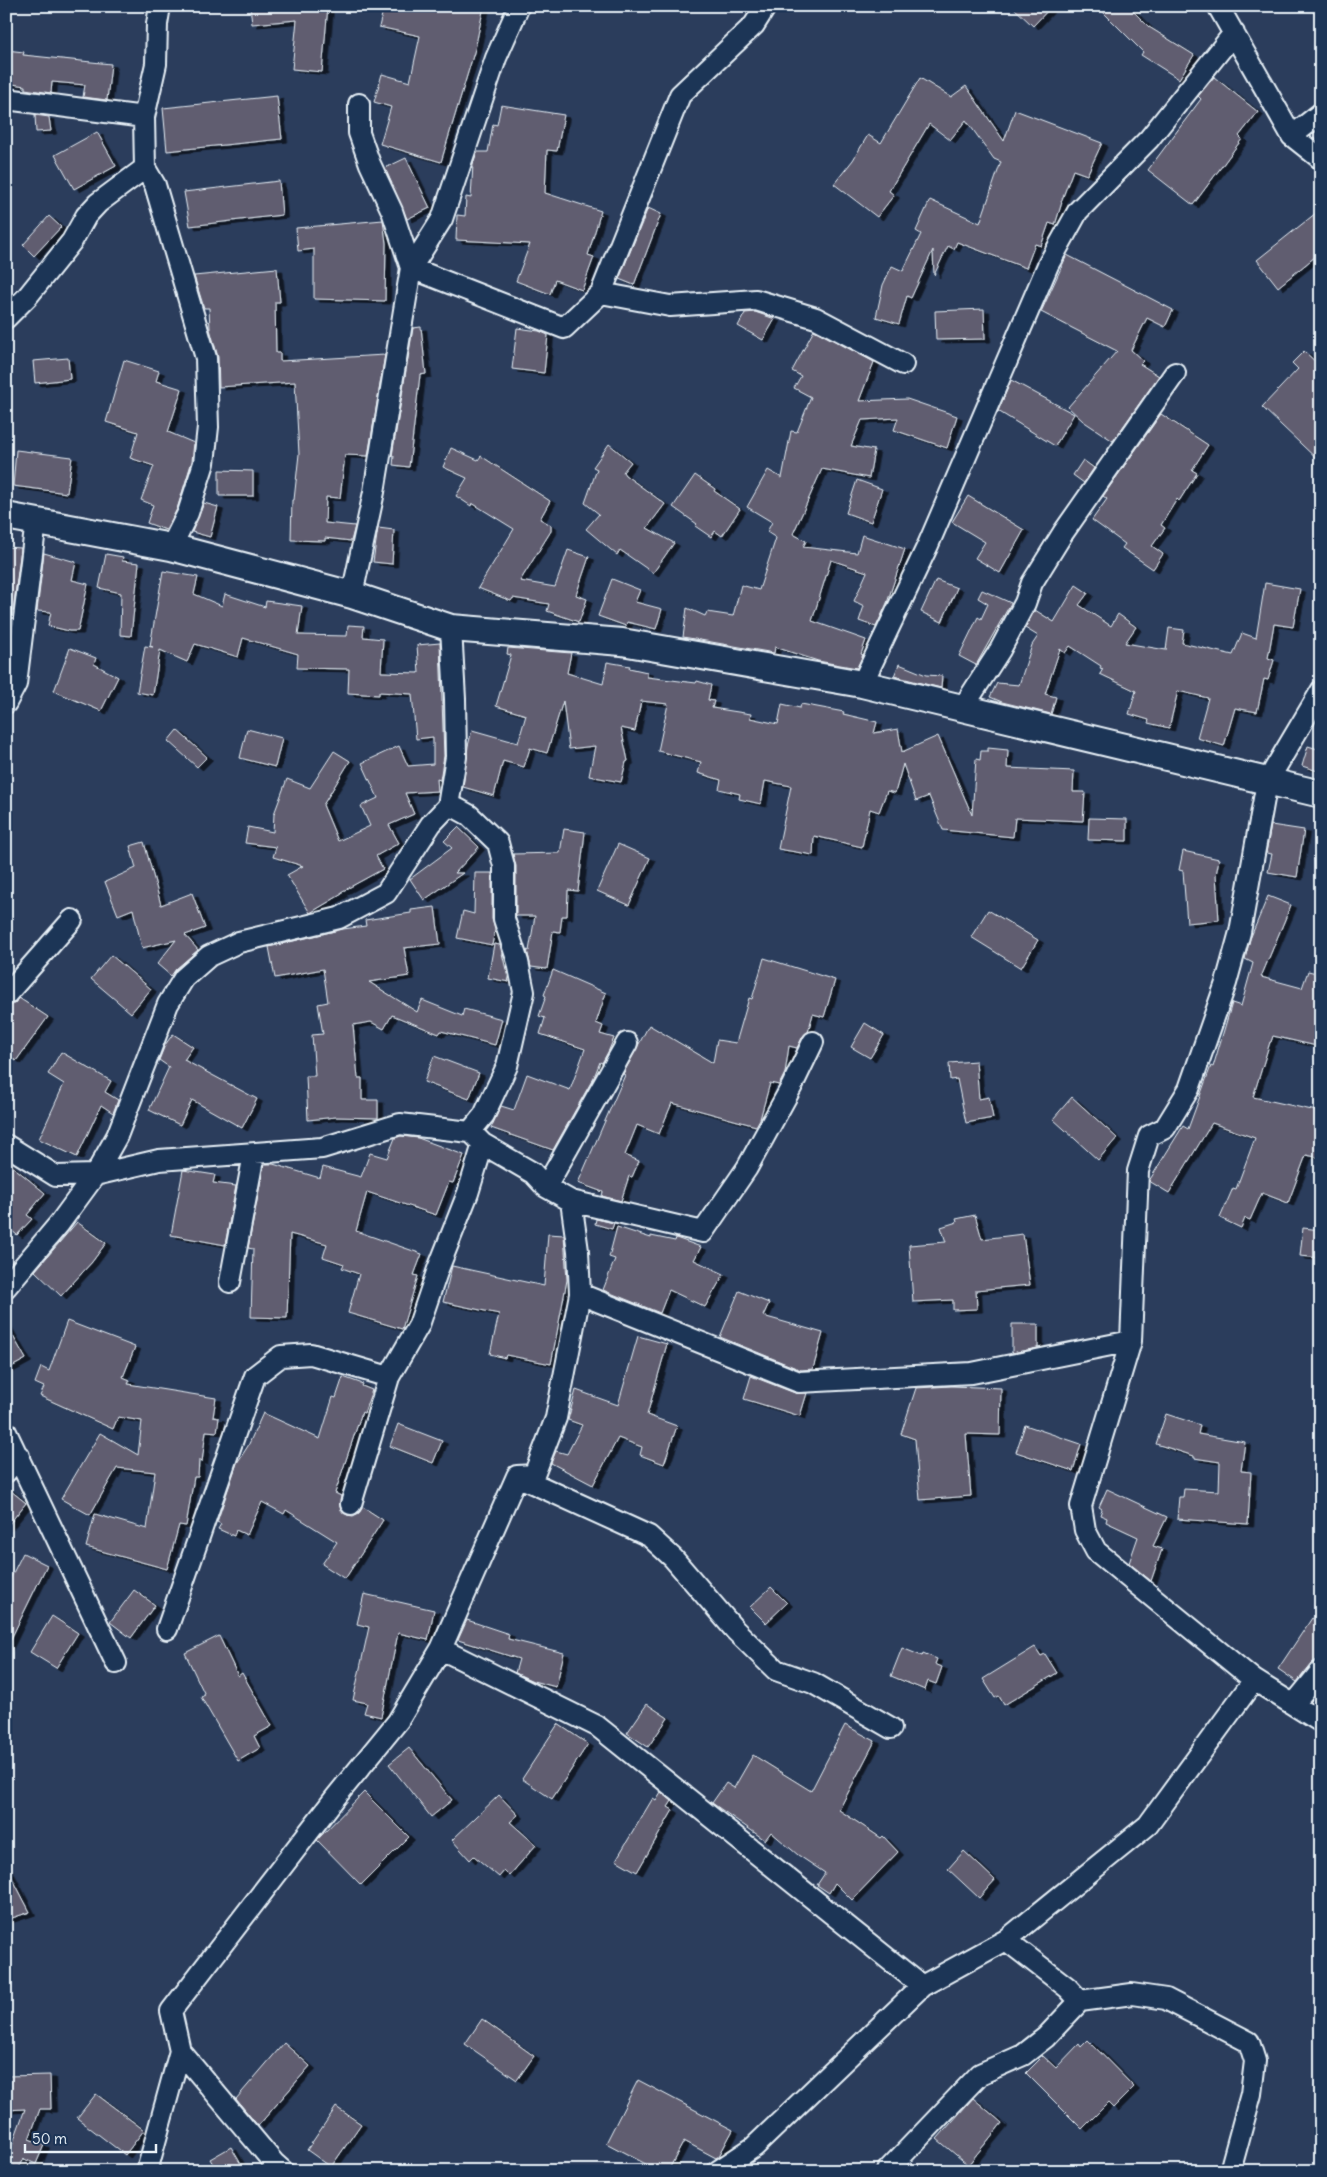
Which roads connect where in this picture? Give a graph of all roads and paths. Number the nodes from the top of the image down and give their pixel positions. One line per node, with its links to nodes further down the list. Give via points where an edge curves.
1 (160, 6): 9 (street, via 156,64)
2 (518, 6): 13 (street, via 496,58 442,219)
3 (766, 6): 14 (street, via 754,25 680,95)
4 (1218, 6): 5 (street)
5 (1234, 33): 10 (street); 23 (street, via 1150,139 1078,210 1048,265 928,545)
6 (6, 99): 9 (street)
7 (360, 104): 13 (street, via 358,133 392,211)
8 (1321, 113): 10 (street)
9 (144, 117): 12 (street)
10 (1292, 136): 11 (street)
11 (1321, 159)
12 (145, 168): 15 (street, via 98,203 86,216 72,241); 20 (street, via 155,185 206,358 208,427 204,463 188,513)
13 (411, 268): 14 (street, via 564,328); 21 (street, via 374,492)
14 (601, 292): 16 (street, via 670,306 756,300 816,318)
15 (6, 318)
16 (903, 364)
17 (1175, 373): 26 (street, via 1063,533 1032,583 1000,650)
18 (6, 516): 19 (street)
19 (36, 521): 20 (street); 25 (street, via 16,684)
20 (171, 547): 21 (street)
21 (352, 595): 22 (street)
22 (451, 628): 23 (street, via 622,642); 29 (street, via 456,757)
23 (862, 684): 26 (street)
24 (1321, 691): 27 (street)
25 (6, 703)
26 (962, 709): 27 (street)
27 (1267, 782): 28 (street); 43 (street, via 1240,932 1226,983 1189,1089 1165,1128 1149,1136 1138,1171)
28 (1321, 794)
29 (448, 806): 34 (street, via 469,815 498,843 504,866 504,919 524,992 507,1066); 37 (street, via 431,824 386,893 339,918 239,942 209,956 184,978 168,1004 117,1136)
30 (72, 920): 31 (street)
31 (6, 995)
32 (813, 1042): 39 (street, via 748,1168 703,1232)
33 (627, 1043): 38 (street)
34 (477, 1138): 36 (street, via 400,1124 322,1148); 38 (street, via 533,1173); 44 (street, via 468,1193 419,1325)
35 (6, 1145): 37 (street, via 56,1176)
36 (254, 1154): 37 (street, via 159,1160); 40 (street)
37 (94, 1175): 41 (street, via 59,1224)
38 (546, 1186): 39 (street)
39 (571, 1201): 42 (street)
40 (230, 1282)
41 (6, 1287)
42 (580, 1294): 43 (street, via 799,1382 972,1373); 48 (street, via 556,1418 534,1475)
43 (1131, 1340): 54 (street, via 1081,1506 1085,1530 1096,1551)
44 (389, 1377): 49 (street); 50 (street, via 311,1354 281,1356 255,1376)
45 (6, 1432): 46 (street)
46 (19, 1456): 47 (street); 52 (street)
47 (6, 1472)
48 (517, 1476): 51 (street); 57 (street, via 650,1536 776,1670 813,1683)
49 (351, 1504)
50 (167, 1629)
51 (441, 1649): 59 (street, via 597,1726); 61 (street, via 398,1721 171,2010)
52 (116, 1663)
53 (1321, 1671): 55 (street)
54 (1254, 1680): 55 (street); 58 (street, via 1148,1825)
55 (1294, 1704): 56 (street)
56 (1321, 1722)
57 (891, 1728)
58 (1006, 1940): 59 (street); 60 (street)
59 (922, 1986): 64 (street, via 754,2146)
60 (1080, 2001): 65 (street, via 1046,2037 1022,2055 980,2074); 66 (street, via 1132,1994 1166,1999 1249,2042 1255,2061 1251,2094)
61 (180, 2051): 62 (street); 63 (street)
62 (147, 2171)
63 (282, 2171)
64 (718, 2171)
65 (887, 2171)
66 (1230, 2171)

